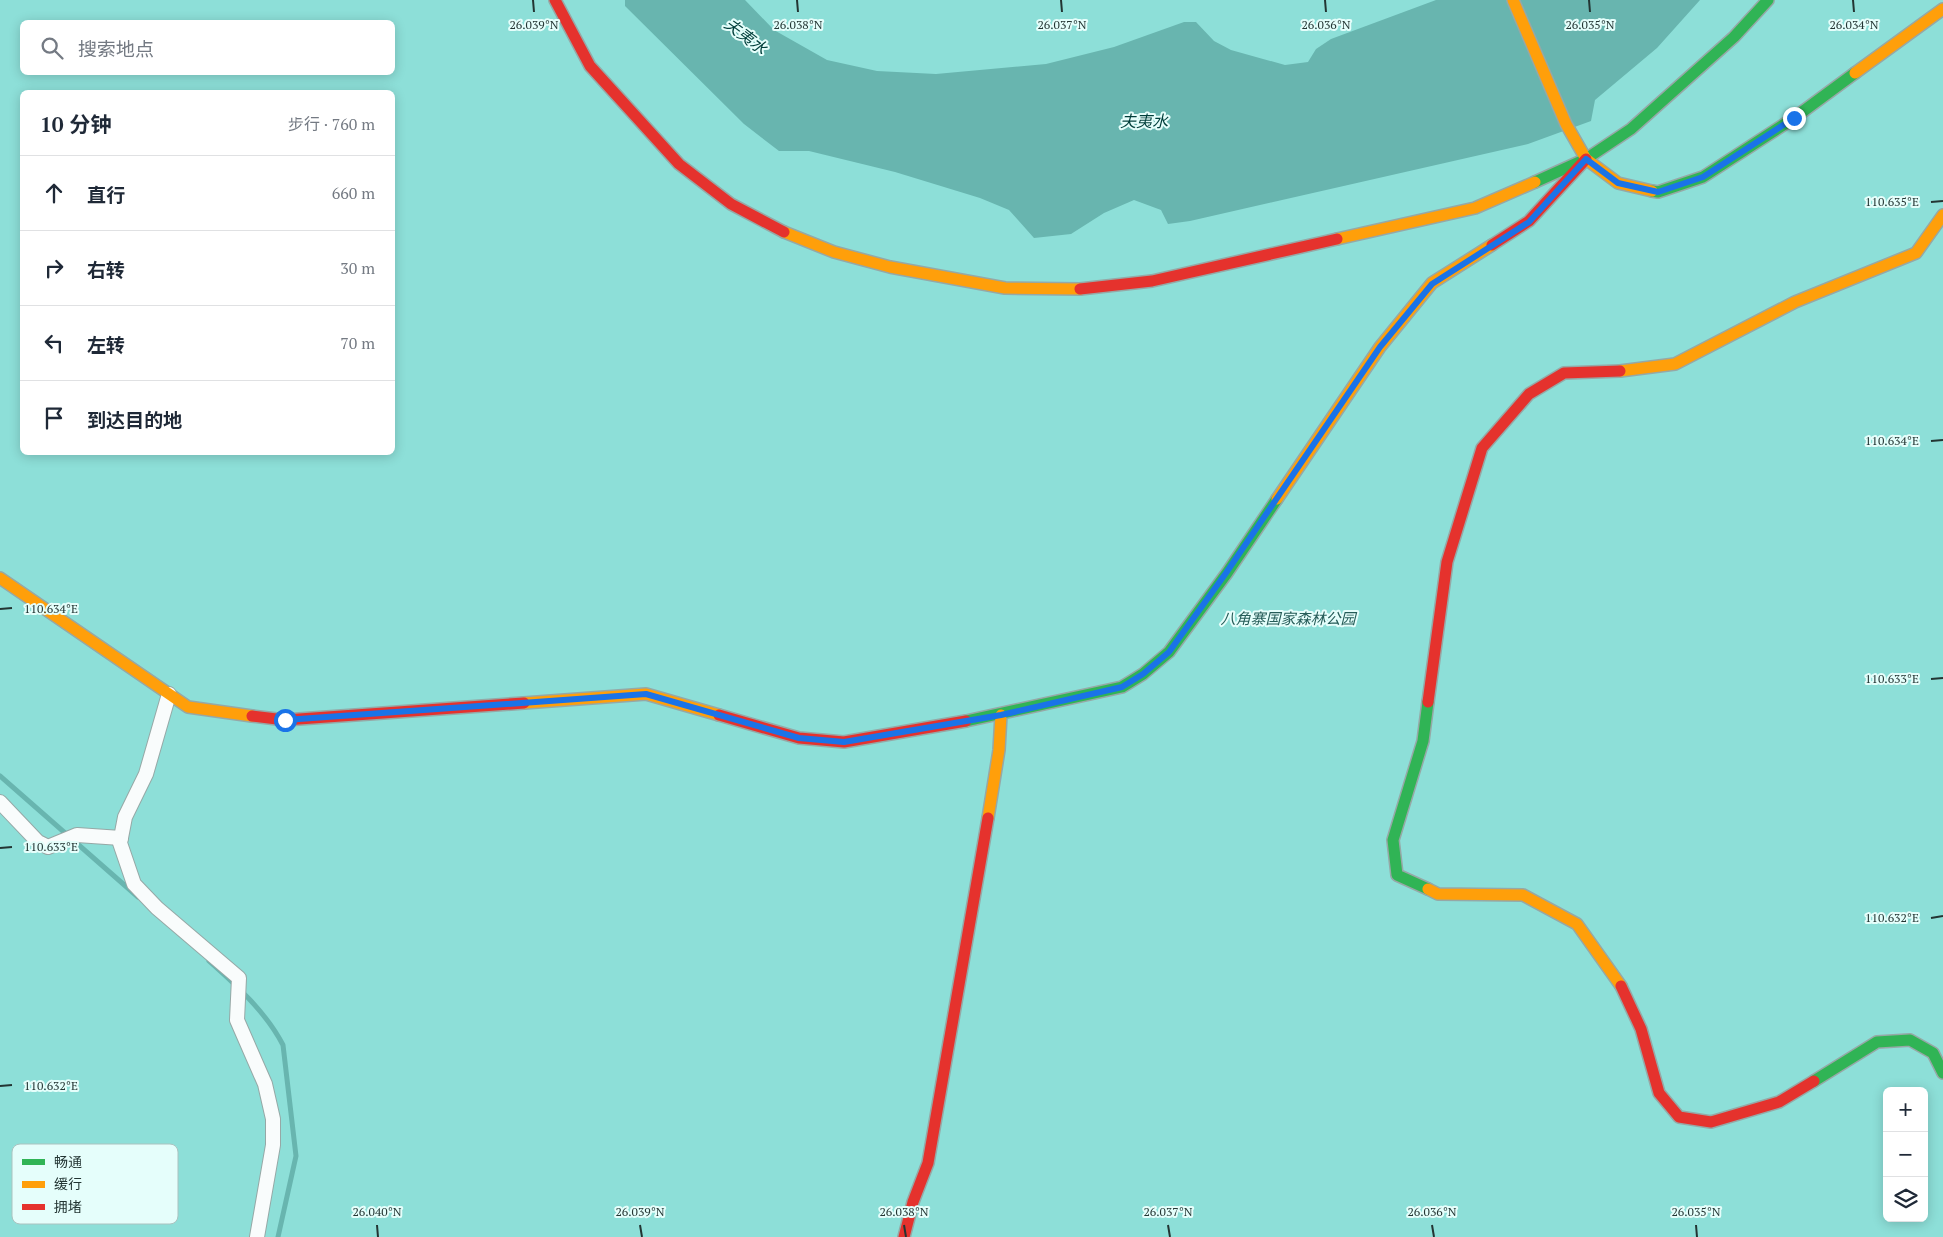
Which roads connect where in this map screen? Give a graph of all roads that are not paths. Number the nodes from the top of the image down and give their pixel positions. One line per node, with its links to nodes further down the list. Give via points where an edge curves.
1 (555, 0): 5 (street, via 590,66 679,164 731,204 780,231 834,252 890,267 1005,288 1084,289 1152,282 1476,208)
2 (1513, 0): 5 (street, via 1566,124)
3 (1768, 0): 5 (street, via 1734,37 1631,129)
4 (1943, 9): 5 (street, via 1794,118 1703,177 1658,192 1618,183)
5 (1586, 159): 9 (street, via 1529,222 1432,284 1380,347 1169,652 1122,687)
6 (1943, 215): 12 (street, via 1916,253 1795,302 1675,364 1640,370 1564,373 1529,394 1482,448 1447,562 1423,741 1393,840 1397,875 1438,894 1523,895 1577,924 1625,992 1641,1029 1659,1093 1679,1118 1711,1122 1779,1102 1877,1042 1910,1040 1934,1053)
7 (0, 578): 8 (street)
8 (168, 694): 9 (street, via 188,707 285,720 646,694 799,738 844,742); 11 (street, via 146,774 125,817)
9 (1001, 715): 14 (street, via 999,750 976,894 928,1163)
10 (0, 802): 11 (street, via 38,842 48,847 77,835)
11 (121, 838): 13 (street, via 134,884 157,908 239,978 237,1020 265,1084 273,1119 273,1145)
12 (1943, 1073)
13 (257, 1237)
14 (904, 1237)

